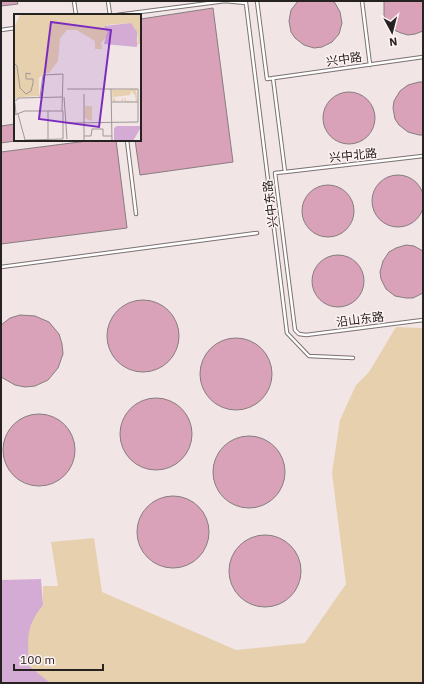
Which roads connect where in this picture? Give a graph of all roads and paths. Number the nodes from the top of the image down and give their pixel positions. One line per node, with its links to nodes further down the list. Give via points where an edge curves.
1 (74, 1): 6 (lane)
2 (108, 1): 7 (lane)
3 (225, 1): 8 (lane); 22 (lane, via 246,4 287,333 309,356)
4 (257, 1): 13 (lane, 兴中路, via 267,78)
5 (362, 1): 12 (lane)
6 (76, 14)
7 (110, 14)
8 (126, 14)
9 (14, 28): 10 (lane)
10 (1, 30)
11 (423, 57): 12 (lane, 兴中路)
12 (370, 65): 13 (lane, 兴中路)
13 (273, 78): 16 (lane, 兴中东路)
14 (127, 141): 17 (lane)
15 (423, 156): 16 (lane, 兴中北路)
16 (285, 172): 21 (lane, 兴中东路, via 275,173 295,330)
17 (136, 214)
18 (257, 233): 19 (lane)
19 (1, 267)
20 (423, 320): 21 (lane, 沿山东路)
21 (299, 334)
22 (352, 358)

